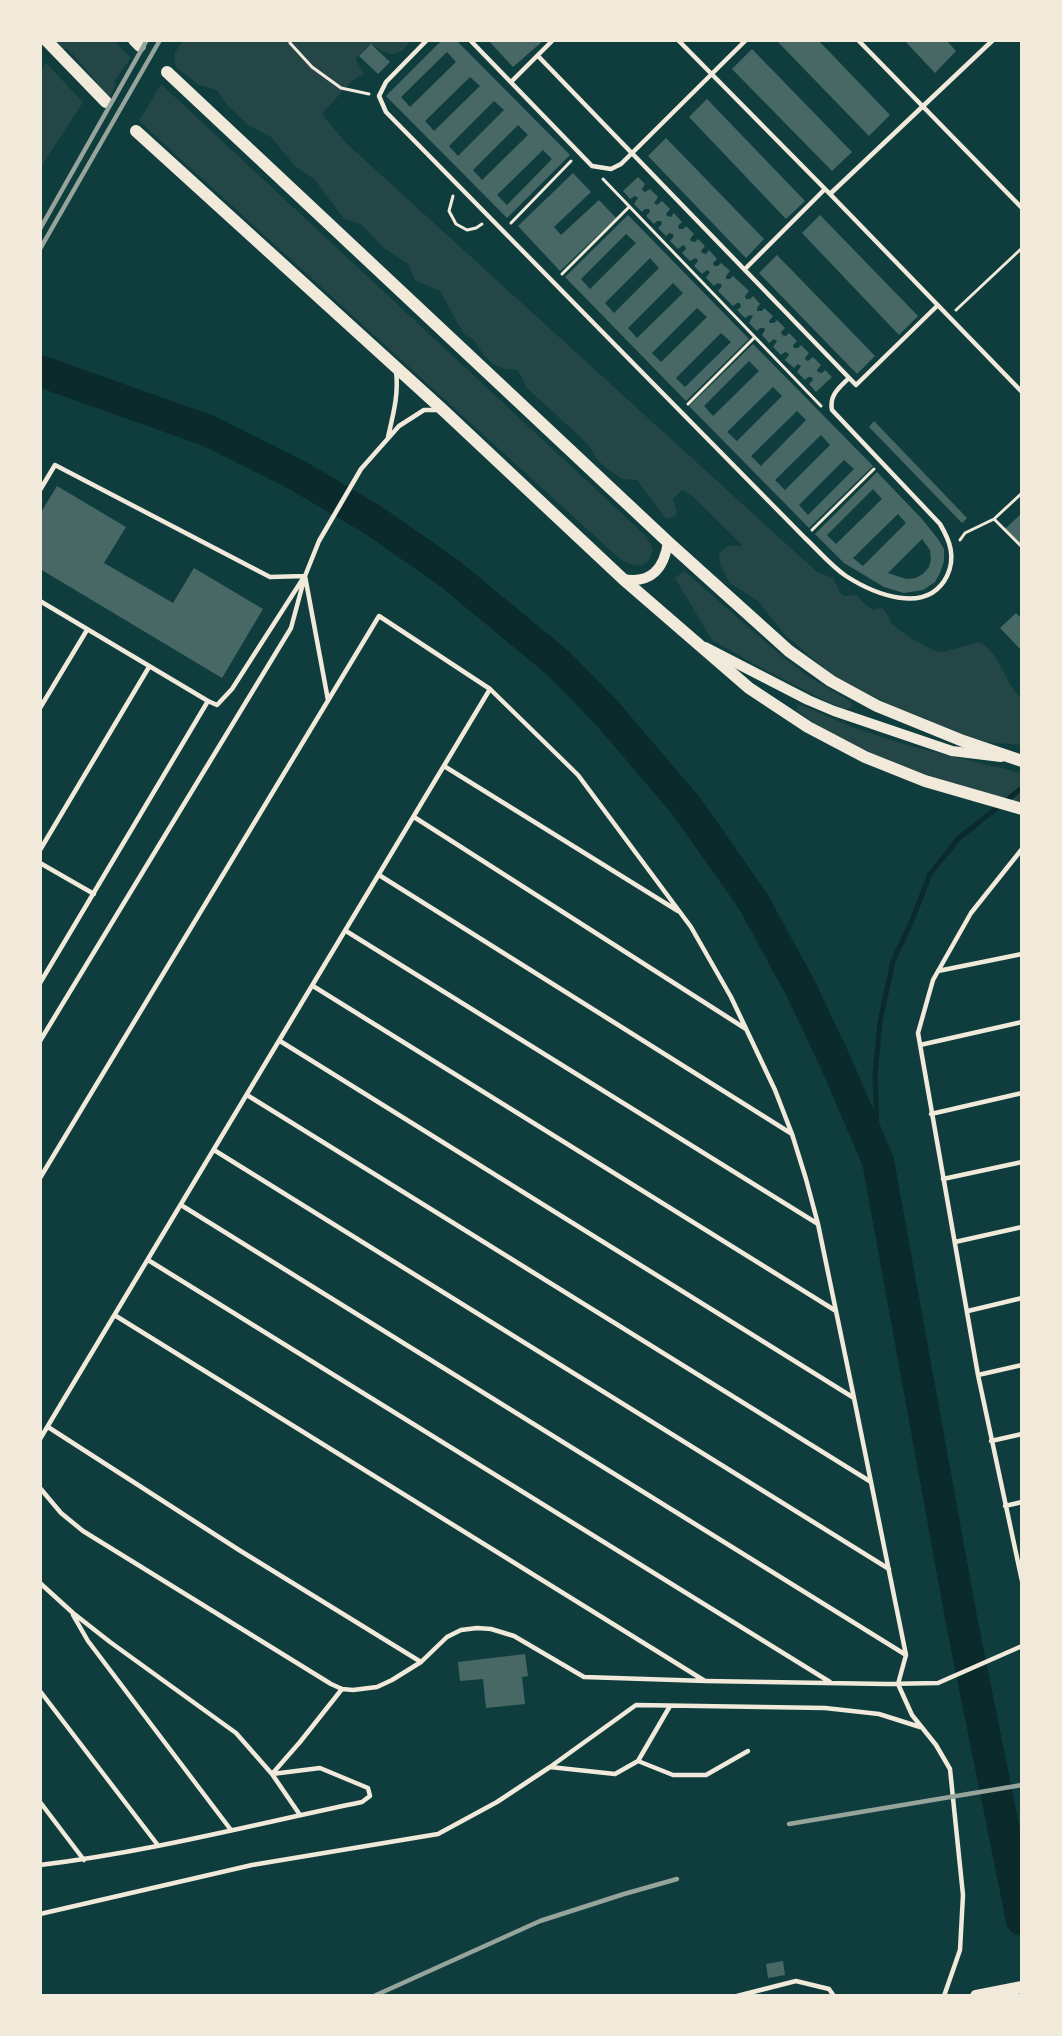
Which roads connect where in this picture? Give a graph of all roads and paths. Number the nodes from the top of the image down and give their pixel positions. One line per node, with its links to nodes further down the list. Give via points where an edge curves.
1 (46, 40): 15 (main road)
2 (290, 40): 14 (path, via 312,67 341,88)
3 (427, 40): 14 (lane, via 386,82)
4 (470, 40): 13 (lane)
5 (553, 40): 10 (lane)
6 (678, 40): 12 (lane)
7 (746, 40): 12 (lane)
8 (858, 40): 16 (lane)
9 (993, 40): 16 (lane)
10 (538, 56): 13 (lane); 19 (lane)
11 (167, 72): 46 (main road)
12 (711, 74): 19 (lane); 22 (lane)
13 (511, 82): 18 (lane)
14 (379, 96): 21 (lane, via 386,112)
15 (106, 102)
16 (924, 108): 23 (lane); 25 (lane)
17 (136, 131): 34 (main road)
18 (579, 153): 20 (lane); 26 (path)
19 (632, 153): 20 (lane, via 611,169); 29 (lane)
20 (592, 166): 24 (path)
21 (455, 181): 27 (lane); 27 (path, via 457,189 448,211 456,224 467,230 485,222)
22 (825, 189): 23 (lane); 29 (lane)
23 (830, 194): 31 (lane)
24 (629, 207): 30 (path); 33 (path)
25 (1022, 208)
26 (512, 222)
27 (496, 223): 48 (lane, via 845,575 888,597 921,597 941,586)
28 (1022, 248): 32 (path)
29 (745, 269): 35 (lane)
30 (563, 273)
31 (938, 306): 32 (lane); 35 (lane, via 856,385)
32 (948, 318): 36 (lane)
33 (754, 338): 37 (path); 39 (path)
34 (395, 366): 38 (main road); 40 (lane, via 397,397)
35 (849, 378): 48 (lane, via 830,400 832,410 940,524)
36 (1022, 392)
37 (689, 403)
38 (443, 410): 40 (lane, via 424,410); 50 (main road)
39 (824, 410)
40 (388, 437): 49 (lane, via 361,469 319,541)
41 (878, 465): 45 (path)
42 (40, 490): 49 (lane, via 55,465 270,576)
43 (1022, 493): 44 (path)
44 (994, 519): 47 (path); 48 (path, via 965,533)
45 (812, 531)
46 (668, 542): 50 (street, via 664,560 651,576 642,580); 59 (main road, via 772,637 831,681 902,718)
47 (1022, 547)
48 (953, 551)
49 (305, 576): 56 (lane, via 232,689 217,705); 57 (lane); 76 (lane, via 291,628)
50 (623, 579): 53 (main road)
51 (40, 602): 52 (lane)
52 (87, 630): 54 (lane); 58 (lane)
53 (697, 643): 59 (street, via 834,711 952,751); 61 (main road, via 749,688 808,727 865,757 925,781)
54 (148, 667): 56 (lane); 64 (lane)
55 (490, 689): 57 (lane, via 379,616); 60 (lane); 68 (lane, via 578,775)
56 (208, 700): 67 (lane)
57 (328, 700): 85 (lane)
58 (40, 708)
59 (1015, 759)
60 (444, 766): 62 (lane); 68 (lane)
61 (1021, 809)
62 (414, 817): 66 (lane); 75 (lane)
63 (1022, 849): 71 (lane, via 971,913)
64 (40, 850)
65 (40, 863): 67 (lane)
66 (379, 875): 69 (lane); 82 (lane)
67 (94, 894): 72 (lane)
68 (681, 912): 75 (lane)
69 (346, 931): 73 (lane); 88 (lane)
70 (1022, 954): 71 (lane)
71 (938, 971): 78 (lane, via 918,1033)
72 (40, 983)
73 (313, 986): 77 (lane); 93 (lane)
74 (1022, 1022): 78 (lane)
75 (748, 1030): 82 (lane)
76 (40, 1041)
77 (280, 1041): 80 (lane); 98 (lane)
78 (920, 1045): 81 (lane)
79 (1022, 1093): 81 (lane)
80 (247, 1095): 83 (lane); 103 (lane)
81 (931, 1113): 86 (lane)
82 (792, 1134): 88 (lane)
83 (214, 1150): 87 (lane); 107 (lane)
84 (1022, 1162): 86 (lane)
85 (40, 1179)
86 (943, 1179): 90 (lane)
87 (182, 1205): 91 (lane); 113 (lane)
88 (818, 1224): 93 (lane)
89 (1022, 1227): 90 (lane)
90 (955, 1242): 94 (lane)
91 (148, 1260): 95 (lane); 116 (lane)
92 (1022, 1298): 94 (lane)
93 (836, 1311): 98 (lane)
94 (968, 1311): 97 (lane)
95 (116, 1316): 99 (lane); 115 (lane)
96 (1022, 1365): 97 (lane)
97 (978, 1375): 102 (lane)
98 (854, 1398): 103 (lane)
99 (48, 1427): 101 (lane); 114 (lane)
100 (1022, 1434): 102 (lane)
101 (40, 1439)
102 (992, 1441): 106 (lane)
103 (871, 1482): 107 (lane)
104 (40, 1488): 118 (lane, via 83,1531)
105 (1022, 1502): 106 (lane)
106 (1005, 1506): 108 (lane)
107 (889, 1569): 113 (lane)
108 (1021, 1572): 109 (lane)
109 (1022, 1581)
110 (40, 1583): 111 (lane)
111 (73, 1613): 125 (lane, via 236,1732); 128 (lane, via 88,1641)
112 (1022, 1647): 117 (lane, via 938,1683)
113 (906, 1655): 117 (lane)
114 (421, 1662): 115 (lane, via 447,1637 461,1630 492,1629 514,1636 584,1677); 118 (lane, via 377,1687)
115 (706, 1681): 116 (lane)
116 (833, 1683): 117 (lane)
117 (898, 1684): 121 (lane)
118 (342, 1689): 125 (lane)
119 (40, 1691): 129 (lane)
120 (670, 1706): 121 (lane, via 825,1708 879,1714); 123 (lane); 124 (lane, via 636,1706)
121 (920, 1726): 136 (lane, via 950,1769 963,1895 960,1950)
122 (748, 1751): 123 (lane, via 706,1775 673,1775)
123 (638, 1761): 124 (lane, via 615,1774)
124 (550, 1767): 132 (lane, via 438,1834 252,1865)
125 (272, 1774): 127 (lane); 127 (lane, via 320,1768 368,1788 370,1796 362,1802)
126 (40, 1802): 130 (lane)
127 (300, 1815): 128 (lane)
128 (231, 1830): 129 (lane)
129 (157, 1844): 130 (lane)
130 (84, 1860): 131 (lane)
131 (40, 1865)
132 (40, 1914)
133 (1018, 1988): 137 (main road)
134 (737, 1995): 135 (lane, via 796,1981 829,1989)
135 (834, 1995)
136 (944, 1995)
137 (975, 1995)

